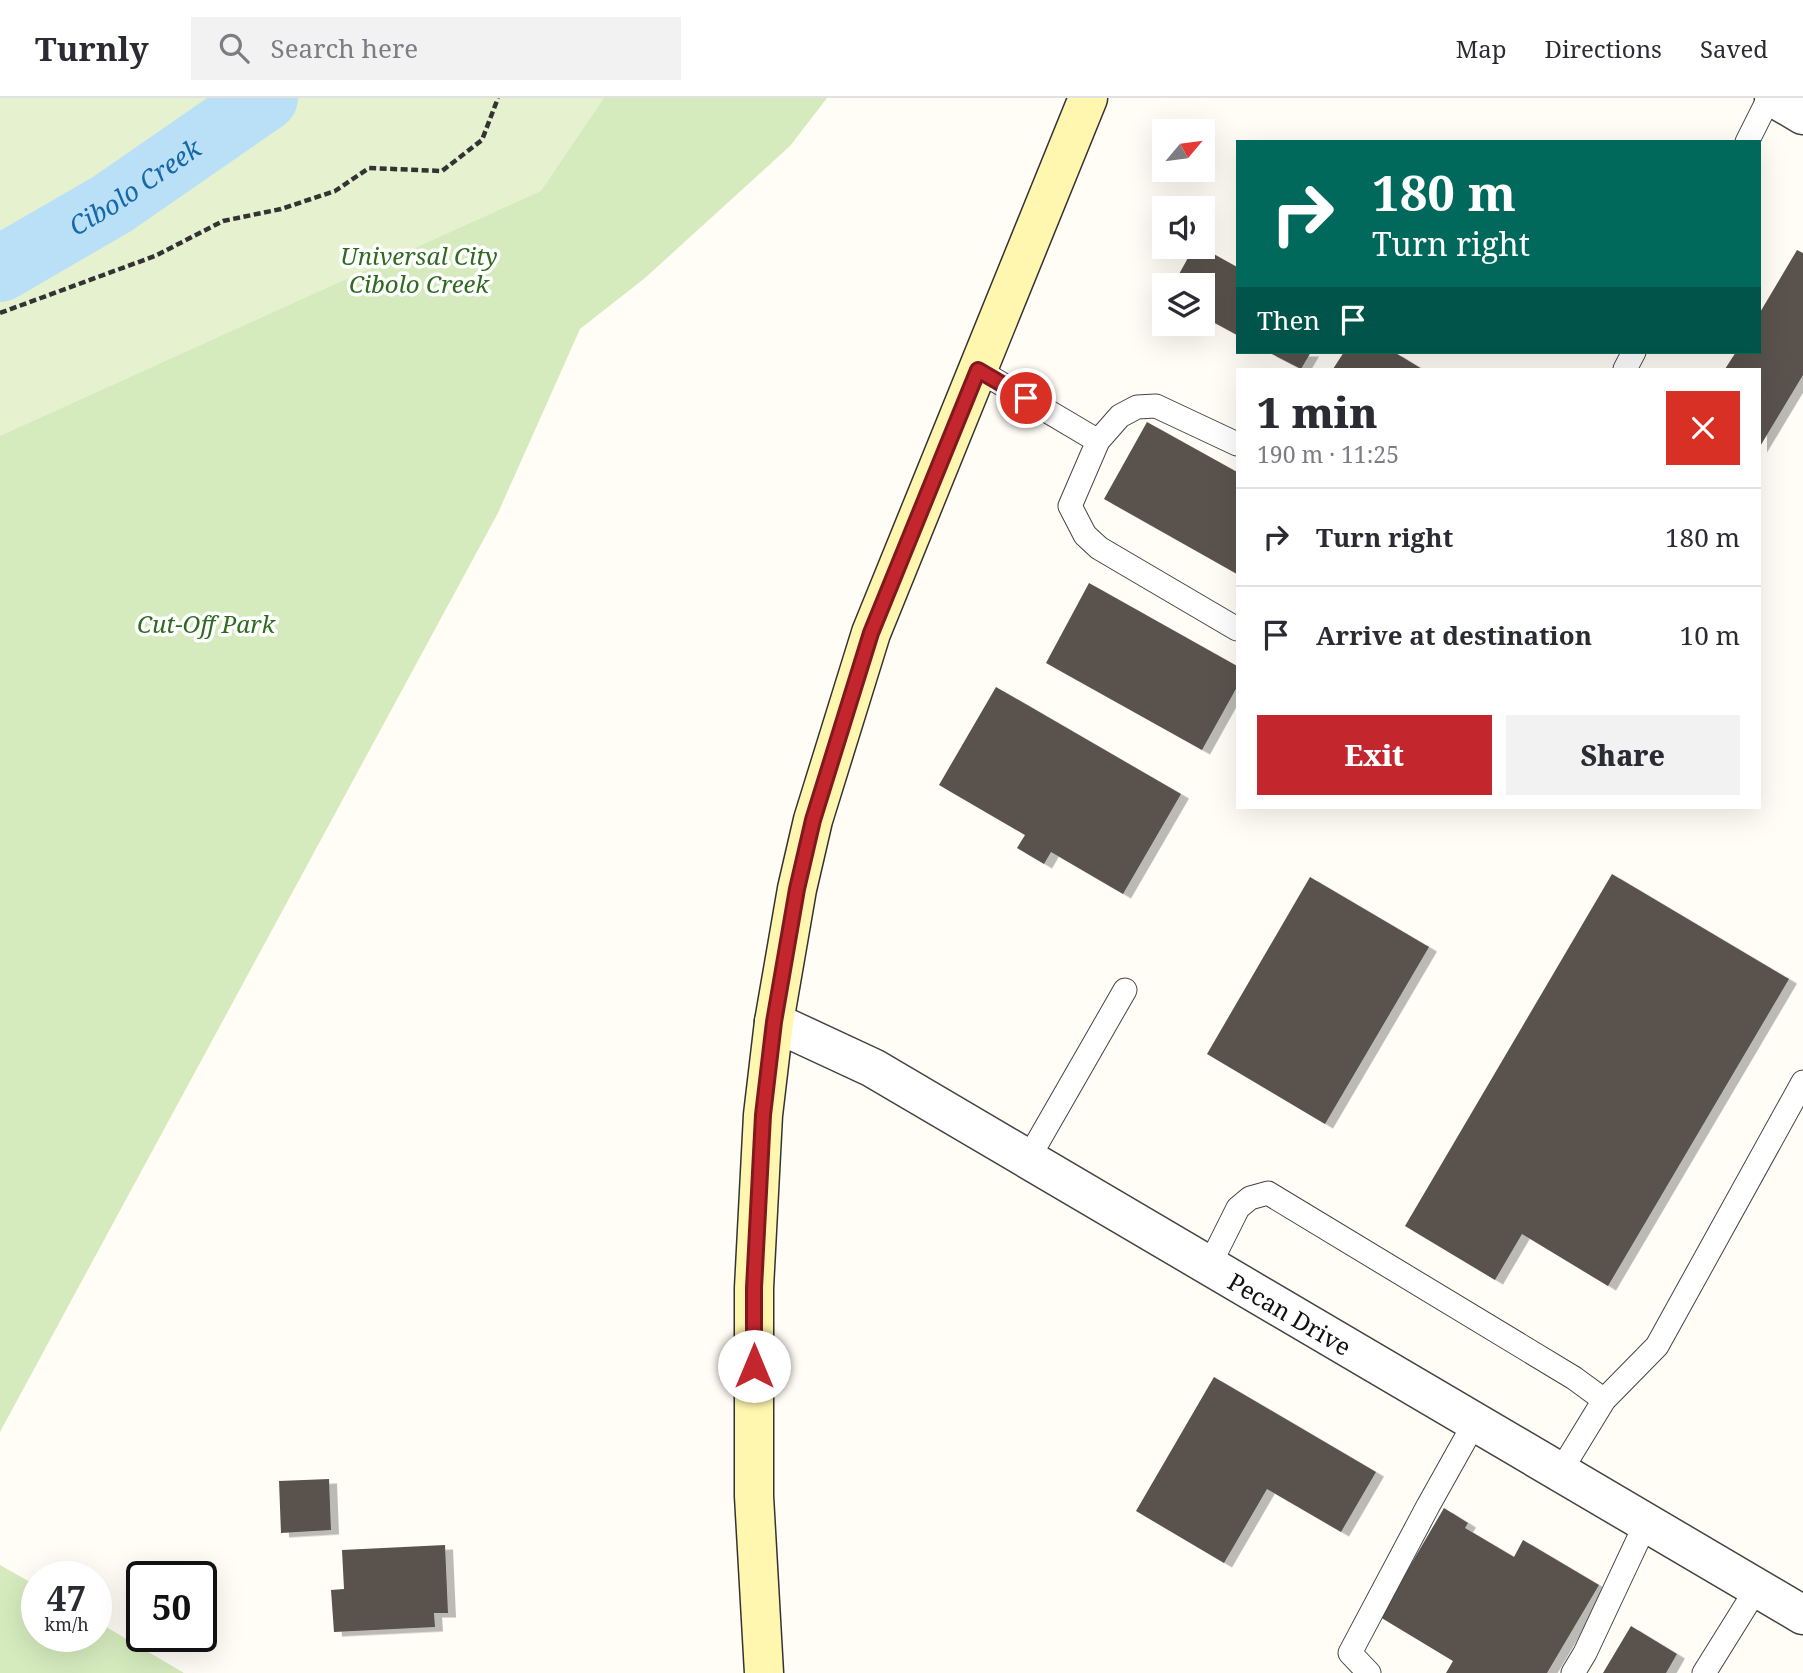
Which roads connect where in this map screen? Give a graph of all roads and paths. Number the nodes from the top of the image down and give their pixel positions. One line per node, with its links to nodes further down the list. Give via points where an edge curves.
1 (498, 98): 7 (path, via 482,140 442,171 369,168 335,191 281,209 223,220 155,256)
2 (1088, 98): 8 (main road)
3 (1769, 98): 6 (lane)
4 (1774, 98): 5 (street)
5 (1803, 115)
6 (1748, 140)
7 (0, 313)
8 (978, 370): 9 (lane); 13 (main road, via 871,633 813,820)
9 (1098, 441): 10 (lane, via 1120,416 1137,407 1156,406); 11 (lane, via 1070,506 1085,535 1099,548)
10 (1236, 444)
11 (1236, 628)
12 (1125, 990): 15 (lane)
13 (774, 1022): 15 (street, Pecan Drive, via 873,1068); 23 (main road, via 763,1115 754,1288 754,1496)
14 (1803, 1083): 17 (lane, via 1657,1346)
15 (1028, 1159): 16 (street, Pecan Drive)
16 (1209, 1266): 17 (lane, via 1238,1208 1250,1198 1268,1193); 18 (street, Pecan Drive)
17 (1604, 1400): 19 (lane)
18 (1475, 1422): 19 (street, Pecan Drive); 24 (lane, via 1350,1653)
19 (1560, 1472): 20 (street, Pecan Drive)
20 (1646, 1523): 21 (street, Pecan Drive); 25 (lane)
21 (1757, 1588): 22 (street, Pecan Drive); 26 (lane)
22 (1803, 1615)
23 (764, 1673)
24 (1369, 1673)
25 (1573, 1673)
26 (1704, 1673)

